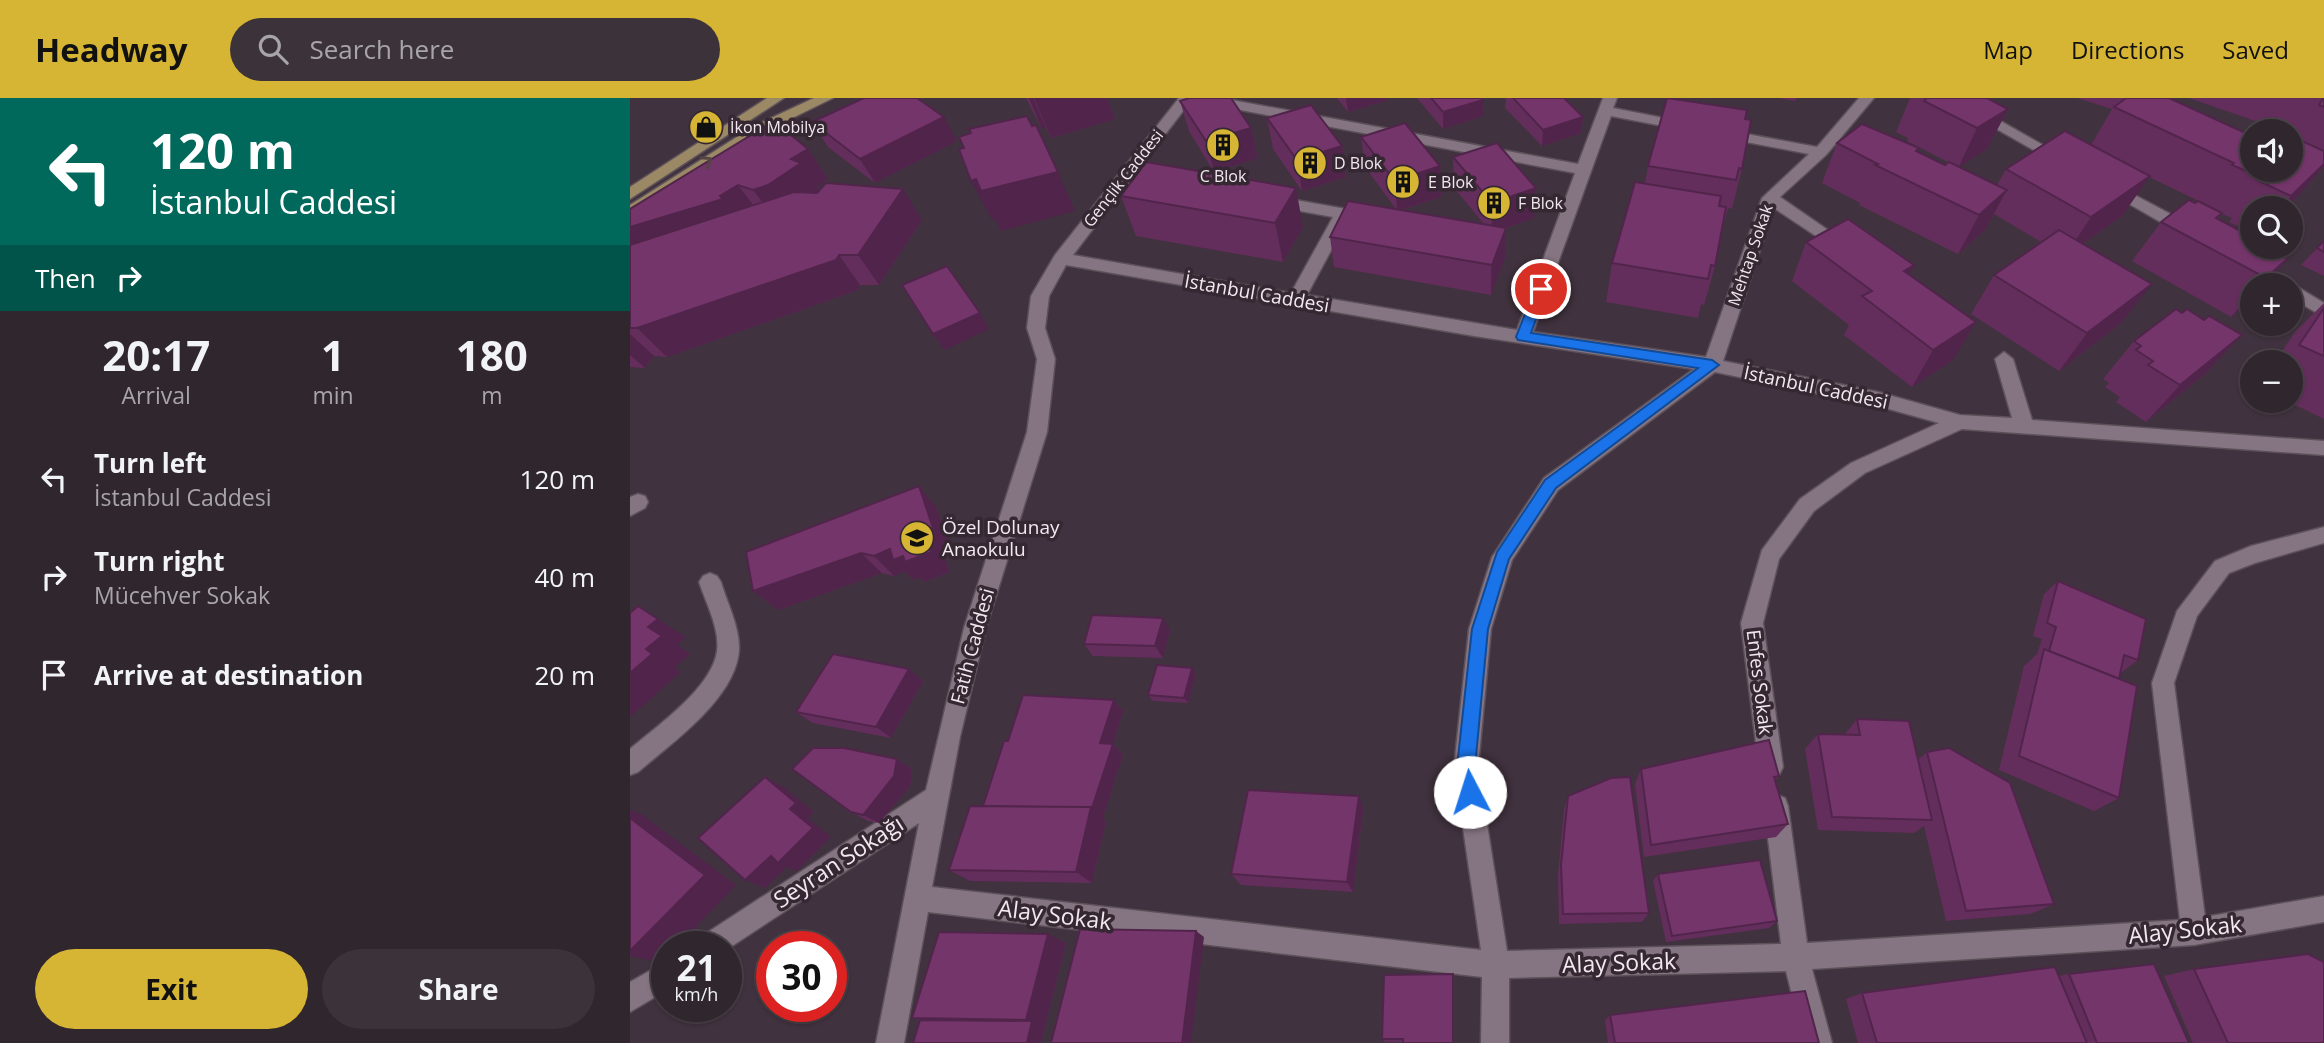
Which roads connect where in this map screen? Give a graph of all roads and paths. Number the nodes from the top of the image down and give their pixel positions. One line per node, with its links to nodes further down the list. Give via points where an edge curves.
1 (777, 98): 10 (main road)
2 (826, 98): 13 (main road, one-way to 2, via 759,129)
3 (1186, 98): 19 (street, Gençlik Caddesi)
4 (1196, 98): 9 (street)
5 (1867, 98): 8 (street, Mehtap Sokak, via 1840,141)
6 (1949, 98): 16 (street)
7 (1607, 105): 8 (street); 9 (street)
8 (1821, 152): 11 (street, Mehtap Sokak)
9 (1586, 170): 24 (street)
10 (630, 194)
11 (1770, 198): 17 (street); 26 (street, Mehtap Sokak)
12 (1262, 200): 14 (street)
13 (630, 212)
14 (1343, 214): 15 (street); 22 (street)
15 (1385, 221)
16 (2203, 239)
17 (1846, 248)
18 (2228, 252): 20 (street)
19 (1061, 259): 22 (street, İstanbul Caddesi); 33 (street, Fatih Caddesi, via 1040,296 1036,328 1046,359 1037,432 975,628)
20 (2263, 273)
21 (2303, 298): 23 (street)
22 (1296, 299): 24 (street, İstanbul Caddesi)
23 (2324, 311)
24 (1523, 337): 26 (street, İstanbul Caddesi)
25 (2004, 359): 28 (street)
26 (1712, 365): 27 (street, İstanbul Caddesi, via 1878,399); 39 (street, via 1551,484 1502,557 1480,629 1466,767)
27 (1960, 422): 28 (street, İstanbul Caddesi); 38 (street, Enfes Sokak, via 1858,468 1807,505 1769,556 1752,623)
28 (2024, 426): 29 (street, İstanbul Caddesi)
29 (2324, 448)
30 (2324, 535): 37 (street, via 2222,568 2188,611 2163,684)
31 (710, 582): 32 (street, via 728,650 720,677)
32 (630, 764)
33 (933, 799): 34 (street, Fatih Caddesi); 36 (street, Seyran Sokağı)
34 (915, 898): 39 (street, Alay Sokak); 42 (street, Fatih Caddesi)
35 (2324, 909): 37 (street, Alay Sokak)
36 (732, 931)
37 (2194, 932): 38 (street, Alay Sokak)
38 (1796, 957): 39 (street, Alay Sokak); 44 (street, Enfes Sokak)
39 (1496, 965): 43 (street)
40 (651, 984): 41 (street)
41 (630, 998)
42 (890, 1043)
43 (1495, 1043)
44 (1818, 1043)

